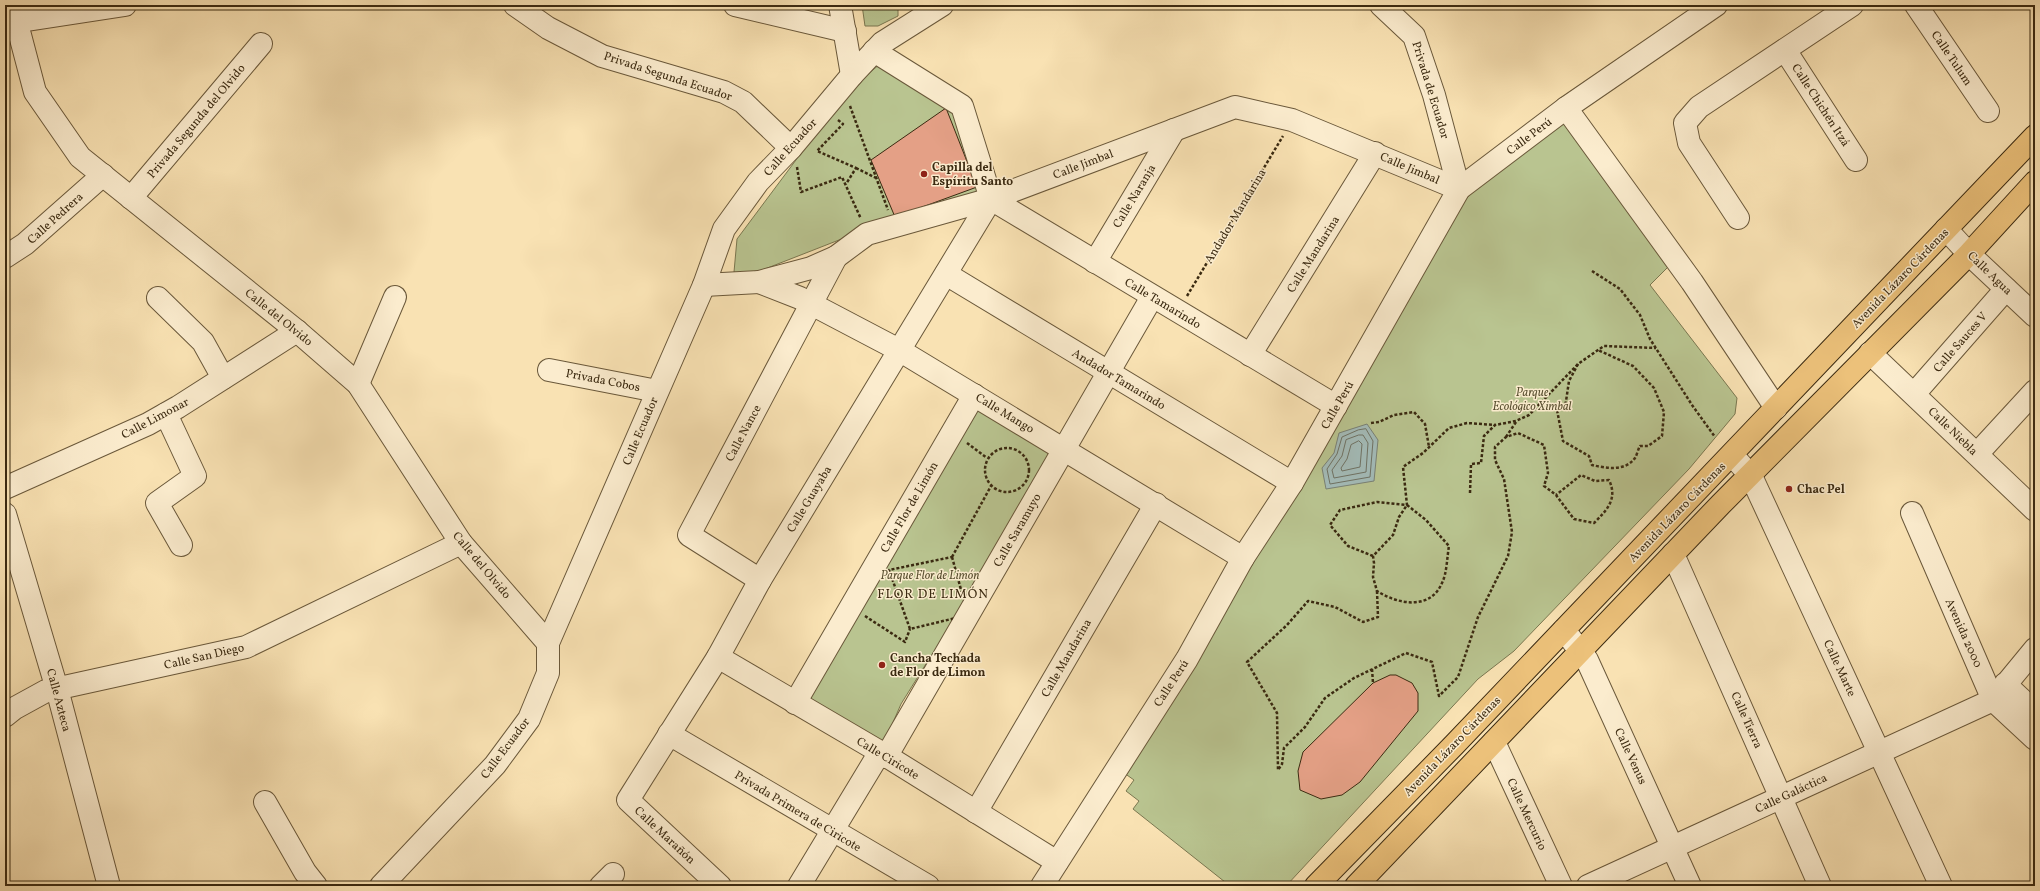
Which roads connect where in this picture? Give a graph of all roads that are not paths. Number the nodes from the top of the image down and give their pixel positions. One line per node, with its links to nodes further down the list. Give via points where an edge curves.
1 (125, 5): 11 (street)
2 (515, 5): 21 (street, Privada Segunda Ecuador, via 548,28 602,56 724,92 743,102)
3 (735, 5): 12 (street)
4 (840, 5): 12 (street)
5 (942, 5): 10 (street, Calle Ecuador)
6 (1381, 5): 26 (street, Privada de Ecuador, via 1414,36 1434,95)
7 (1716, 5): 17 (street, Calle Perú)
8 (1852, 5): 14 (street, Calle Chichén Itzá)
9 (1916, 5): 18 (street, Calle Tulum)
10 (918, 12): 15 (street, Calle Ecuador)
11 (11, 25): 24 (street, Calle del Olvido, via 35,92 80,157)
12 (844, 31): 16 (street)
13 (261, 44): 27 (street, Privada Segunda del Olvido)
14 (1785, 50): 23 (street, Calle Chichén Itzá); 29 (street, Calle Chichén Itzá, via 1699,107 1685,123 1688,143)
15 (874, 51): 16 (street, Calle Ecuador); 28 (street, via 962,106)
16 (847, 80): 21 (street, Calle Ecuador)
17 (1566, 108): 26 (street, Calle Perú); 57 (street, via 1692,282)
18 (1988, 111)
19 (1174, 130): 22 (street, Calle Jimbal, via 1235,107 1292,120); 28 (street, Calle Jimbal); 34 (street, Calle Naranja)
20 (2035, 136): 30 (main road, Avenida Lázaro Cárdenas)
21 (791, 148): 37 (street, Calle Ecuador, via 758,182 724,229)
22 (1375, 153): 26 (street, Calle Jimbal); 47 (street, Calle Mandarina)
23 (1856, 160)
24 (103, 175): 27 (street, Calle del Olvido); 32 (street, Calle Pedrera, via 25,244)
25 (2035, 182): 31 (main road)
26 (1459, 189): 56 (street, Calle Perú)
27 (131, 198): 44 (street, Calle del Olvido)
28 (991, 199): 33 (street, Calle Jimbal, via 867,234); 34 (street, Calle Tamarindo); 35 (street, Calle Guayaba)
29 (1738, 218)
30 (1946, 229): 31 (street, Calle Agua); 57 (main road, Avenida Lázaro Cárdenas)
31 (1969, 254): 38 (street, Calle Agua); 46 (main road)
32 (5, 257)
33 (836, 257): 36 (street, Calle Jimbal, via 811,268); 42 (street, Calle Nance)
34 (1095, 262): 40 (street, Calle Tamarindo)
35 (946, 274): 45 (street, Calle Guayaba); 49 (street, Andador Tamarindo)
36 (759, 282): 37 (street, Calle Jimbal); 42 (street, Calle Mango)
37 (704, 286): 52 (street, Calle Ecuador)
38 (2006, 289): 43 (street, Calle Agua); 54 (street, Calle Sauces V)
39 (395, 297): 51 (street)
40 (1152, 297): 47 (street, Calle Tamarindo); 49 (street)
41 (158, 298): 50 (street, via 203,342)
42 (811, 304): 45 (street, Calle Mango); 73 (street, Calle Nance, via 689,534)
43 (2035, 316)
44 (297, 331): 50 (street, Calle Limonar); 51 (street, Calle del Olvido)
45 (899, 350): 55 (street, Calle Mango); 73 (street, Calle Guayaba)
46 (1870, 354): 54 (street, Calle Niebla); 62 (main road)
47 (1250, 355): 56 (street, Calle Tamarindo)
48 (549, 370): 52 (street, Privada Cobos)
49 (1108, 373): 59 (street); 63 (street, Andador Tamarindo)
50 (223, 378): 58 (street, Calle Limonar)
51 (358, 384): 69 (street, Calle del Olvido)
52 (657, 391): 75 (street, Calle Ecuador)
53 (2035, 391): 60 (street)
54 (1914, 394): 60 (street, Calle Niebla)
55 (974, 395): 59 (street, Calle Mango); 81 (street, Calle Flor de Limón)
56 (1336, 406): 63 (street, Calle Perú)
57 (1776, 408): 61 (main road, Avenida Lázaro Cárdenas)
58 (166, 414): 64 (street, Calle Limonar); 70 (street, via 195,476 157,504)
59 (1064, 448): 65 (street, Calle Mango); 89 (street, Calle Saramuyo, via 968,615)
60 (1976, 454): 66 (street, Calle Niebla)
61 (1732, 455): 62 (street, Calle Marte); 74 (main road, Avenida Lázaro Cárdenas)
62 (1751, 476): 71 (main road); 88 (street, Calle Marte)
63 (1292, 483): 72 (street, Calle Perú)
64 (5, 488)
65 (1156, 504): 72 (street, Calle Mango); 94 (street, Calle Mandarina)
66 (2035, 510)
67 (1912, 513): 80 (street, Avenida 2000)
68 (5, 514): 79 (street, Calle Azteca)
69 (461, 543): 75 (street, Calle del Olvido); 79 (street, Calle San Diego, via 246,647)
70 (181, 545)
71 (1673, 554): 77 (main road); 91 (street, Calle Tierra)
72 (1243, 558): 97 (street, Calle Perú, via 1187,659)
73 (760, 580): 78 (street, Calle Guayaba)
74 (1564, 630): 77 (street, Calle Venus); 87 (main road, Avenida Lázaro Cárdenas)
75 (548, 643): 100 (street, Calle Ecuador, via 548,673 529,719 495,765)
76 (2035, 649): 80 (street)
77 (1580, 652): 86 (main road); 96 (street, Calle Venus, via 1587,660)
78 (718, 657): 81 (street, Calle Ciricote); 84 (street, Calle Guayaba)
79 (57, 689): 83 (street, Calle San Diego, via 46,691); 98 (street, Calle Azteca)
80 (1999, 692): 82 (street, Avenida 2000); 85 (street, Avenida 2000); 88 (street, Calle Galáctica)
81 (795, 703): 89 (street, Calle Ciricote)
82 (2035, 712)
83 (5, 716)
84 (669, 734): 92 (street, Calle Guayaba); 95 (street, Privada Primera de Ciricote)
85 (2035, 739)
86 (1494, 742): 90 (main road); 107 (street, Calle Mercurio)
87 (1454, 745): 90 (street); 105 (main road, Avenida Lázaro Cárdenas)
88 (1879, 752): 91 (street, Calle Galáctica); 111 (street, Calle Marte)
89 (883, 755): 94 (street, Calle Ciricote); 95 (street, Calle Saramuyo)
90 (1474, 763): 106 (main road)
91 (1781, 798): 96 (street, Calle Galáctica); 110 (street, Calle Tierra)
92 (628, 800): 101 (street, Calle Marañón)
93 (265, 802): 99 (street, via 305,872)
94 (976, 812): 97 (street, Calle Ciricote)
95 (832, 831): 102 (street, Calle Saramuyo); 103 (street, Privada Primera de Ciricote)
96 (1673, 847): 108 (street, Calle Galáctica); 109 (street, Calle Venus)
97 (1057, 862): 104 (street, Calle Perú)
98 (109, 886)
99 (316, 886)
100 (381, 886)
101 (720, 886)
102 (799, 886)
103 (928, 886)
104 (1042, 886)
105 (1316, 886)
106 (1356, 886)
107 (1561, 886)
108 (1588, 886)
109 (1690, 886)
110 (1820, 886)
111 (1941, 886)

